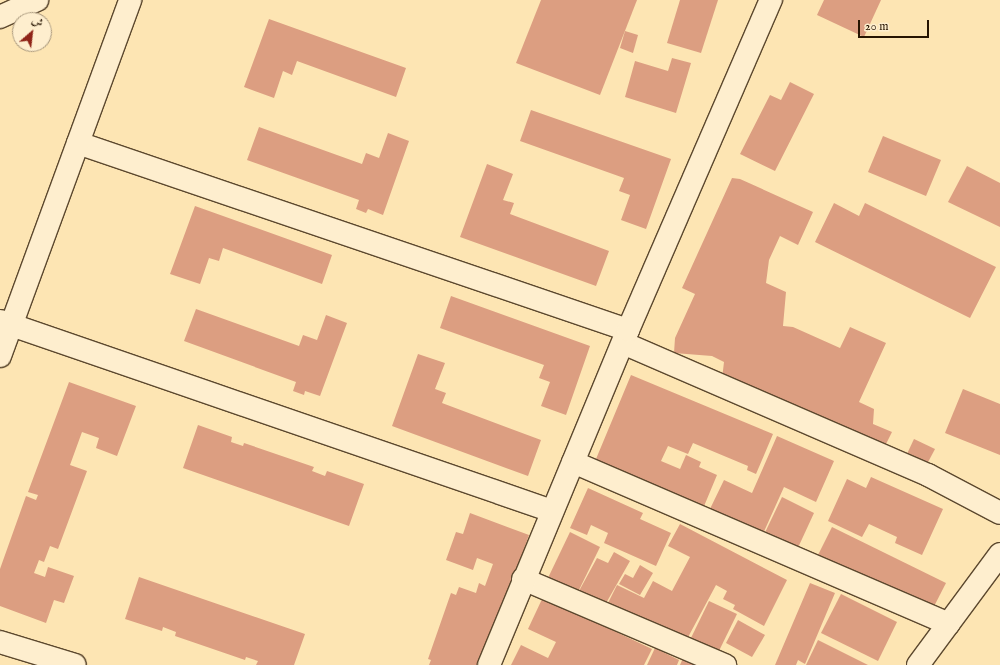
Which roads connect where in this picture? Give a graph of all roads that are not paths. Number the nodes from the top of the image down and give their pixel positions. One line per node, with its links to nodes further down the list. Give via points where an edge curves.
1 (37, 0): 4 (street)
2 (130, 0): 5 (street)
3 (771, 0): 7 (street)
4 (0, 17)
5 (78, 143): 6 (street); 7 (street)
6 (6, 324): 8 (street); 10 (street)
7 (625, 336): 9 (street); 11 (street, via 928,475)
8 (0, 356)
9 (573, 462): 10 (street); 14 (street)
10 (552, 511): 13 (street)
11 (1000, 513)
12 (1000, 554): 14 (street)
13 (523, 579): 17 (street); 18 (street)
14 (949, 624): 19 (street)
15 (0, 642): 16 (street)
16 (75, 665)
17 (489, 665)
18 (725, 665)
19 (918, 665)

